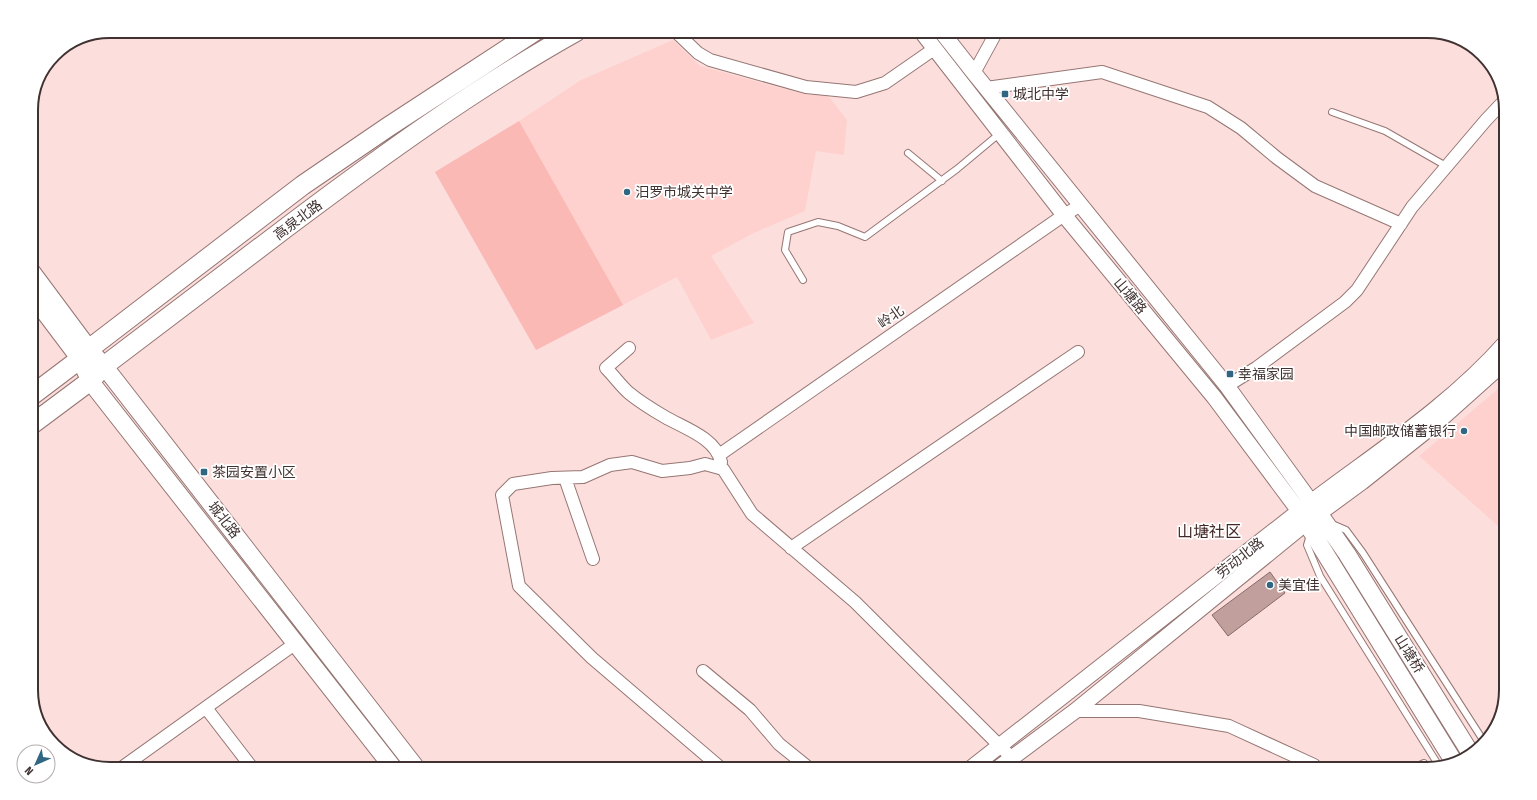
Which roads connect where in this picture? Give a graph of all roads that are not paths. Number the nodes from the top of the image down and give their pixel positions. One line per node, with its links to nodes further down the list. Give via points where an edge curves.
1 (524, 38): 25 (main road, 高泉北路, via 304,185)
2 (565, 38): 26 (main road, 高泉北路, via 456,106 364,170)
3 (682, 38): 7 (street, via 710,60 806,87 856,92 885,83)
4 (926, 38): 7 (street, 山塘路)
5 (946, 38): 8 (street, 山塘路)
6 (993, 38): 8 (street)
7 (934, 49): 12 (street, 山塘路)
8 (974, 73): 9 (street, 山塘路)
9 (986, 88): 16 (street, 山塘路); 18 (street, via 1102,72 1208,106 1241,128 1315,186)
10 (1499, 107): 14 (street)
11 (1332, 112): 14 (lane, via 1385,131)
12 (999, 134): 15 (lane); 17 (street, 山塘路)
13 (908, 153): 15 (lane)
14 (1446, 166): 18 (street)
15 (942, 181): 19 (lane, via 865,237 838,226 818,222 788,232 785,250)
16 (1081, 205): 17 (street, 岭北); 29 (street, 山塘路)
17 (1064, 215): 32 (street, 岭北); 35 (street, 山塘路)
18 (1401, 224): 29 (street, via 1357,290 1345,302 1256,368)
19 (803, 280)
20 (38, 282): 25 (main road, 城北路)
21 (38, 302): 25 (main road, 城北路)
22 (629, 348): 32 (street, via 606,368 629,393 666,418 683,425)
23 (1499, 350): 35 (street, 劳动北路)
24 (1078, 352): 36 (street)
25 (85, 354): 26 (main road, 城北路); 28 (main road, 城北路); 30 (main road, 高泉北路)
26 (104, 366): 28 (main road, 高泉北路); 53 (main road, 城北路)
27 (1499, 367): 35 (street, 劳动北路, via 1440,420)
28 (90, 381): 31 (main road, 高泉北路); 40 (main road, 城北路)
29 (1227, 386): 35 (street, 山塘路)
30 (38, 391)
31 (38, 420)
32 (720, 455): 33 (street)
33 (723, 469): 34 (street, via 705,464 662,470 632,462 610,465 583,477); 36 (street, via 752,514)
34 (565, 478): 38 (street); 54 (street, via 513,484 502,495 519,586 592,658)
35 (1312, 517): 37 (main road, 山塘路); 39 (main road, 山塘路); 43 (street, 劳动北路); 44 (lane, via 1346,530); 45 (street, 劳动北路); 49 (lane, via 1307,545 1320,576)
36 (791, 548): 45 (street, via 855,602)
37 (1347, 554): 46 (main road, 山塘桥)
38 (593, 559)
39 (1332, 566): 47 (main road, 山塘桥)
40 (296, 643): 42 (street); 52 (main road, 城北路)
41 (703, 671): 55 (street, via 750,710 779,744)
42 (206, 708): 50 (street); 51 (street)
43 (1075, 711): 48 (street, 劳动北路); 58 (street, via 1139,711 1229,726)
44 (1481, 737)
45 (1000, 746): 48 (street); 56 (street, 劳动北路)
46 (1468, 749)
47 (1451, 757)
48 (1012, 758): 57 (street, 劳动北路)
49 (1436, 761)
50 (130, 762)
51 (247, 762)
52 (389, 762)
53 (412, 762)
54 (714, 762)
55 (801, 762)
56 (979, 762)
57 (1006, 762)
58 (1307, 762)

